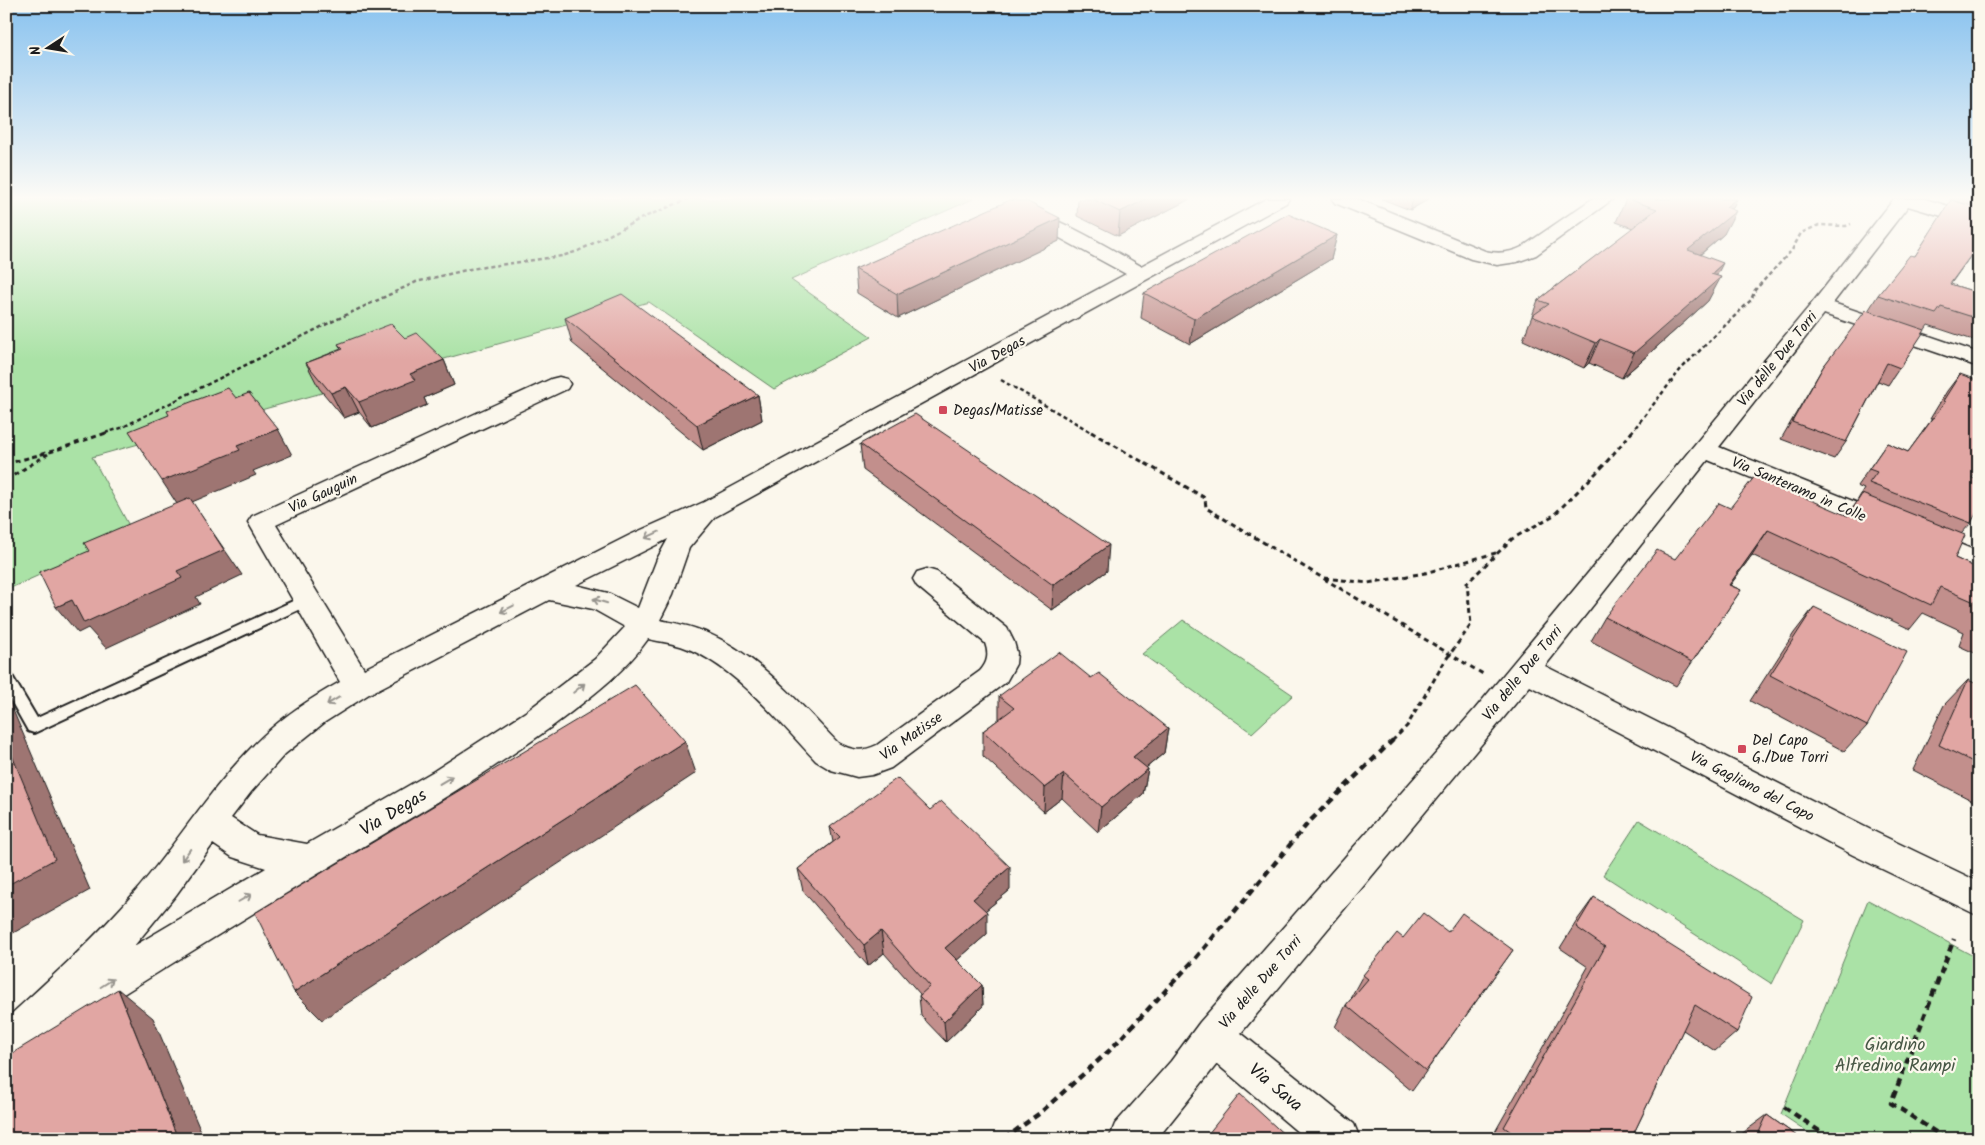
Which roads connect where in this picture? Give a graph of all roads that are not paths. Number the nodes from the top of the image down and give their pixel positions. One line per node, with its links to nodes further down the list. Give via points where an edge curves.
1 (1102, 252): 6 (street)
2 (1182, 252): 6 (street, Via Degas)
3 (1472, 252): 4 (street, via 1506,259)
4 (1527, 252)
5 (1862, 252): 7 (street, Via delle Due Torri)
6 (1142, 274): 11 (street, Via Degas)
7 (1820, 306): 8 (street); 10 (street, Via delle Due Torri)
8 (1979, 360)
9 (559, 384): 15 (street, Via Gauguin, via 261,522)
10 (1703, 449): 12 (street, Via Santeramo in Colle); 18 (street, Via delle Due Torri)
11 (713, 508): 14 (street, Via Degas, one-way to 14); 16 (street, Via Degas, via 691,527 672,553 653,606)
12 (1979, 563)
13 (927, 579): 16 (street, Via Matisse, via 997,636 1002,645 1002,664 991,679 888,754 866,764 837,760 764,686 723,654 694,639)
14 (545, 589): 16 (street, one-way to 14, via 598,600); 19 (street, Via Degas, one-way to 19)
15 (306, 600): 17 (lane, via 34,727); 19 (street, Via Gauguin)
16 (642, 626): 21 (street, Via Degas, one-way to 16, via 474,764 528,728 597,674)
17 (6, 678)
18 (1518, 680): 22 (street, Via Gagliano del Capo); 23 (street, Via delle Due Torri)
19 (358, 686): 20 (street, Via Degas, one-way to 20, via 316,711 278,741 249,771)
20 (212, 821): 21 (street, via 229,839 245,847 262,853); 24 (street, Via Degas, one-way to 24, via 141,911)
21 (311, 860): 24 (street, Via Degas, one-way to 21)
22 (1979, 900)
23 (1214, 1036): 25 (street, Via delle Due Torri); 26 (street, Via Sava)
24 (6, 1046)
25 (1130, 1139)
26 (1339, 1139)

